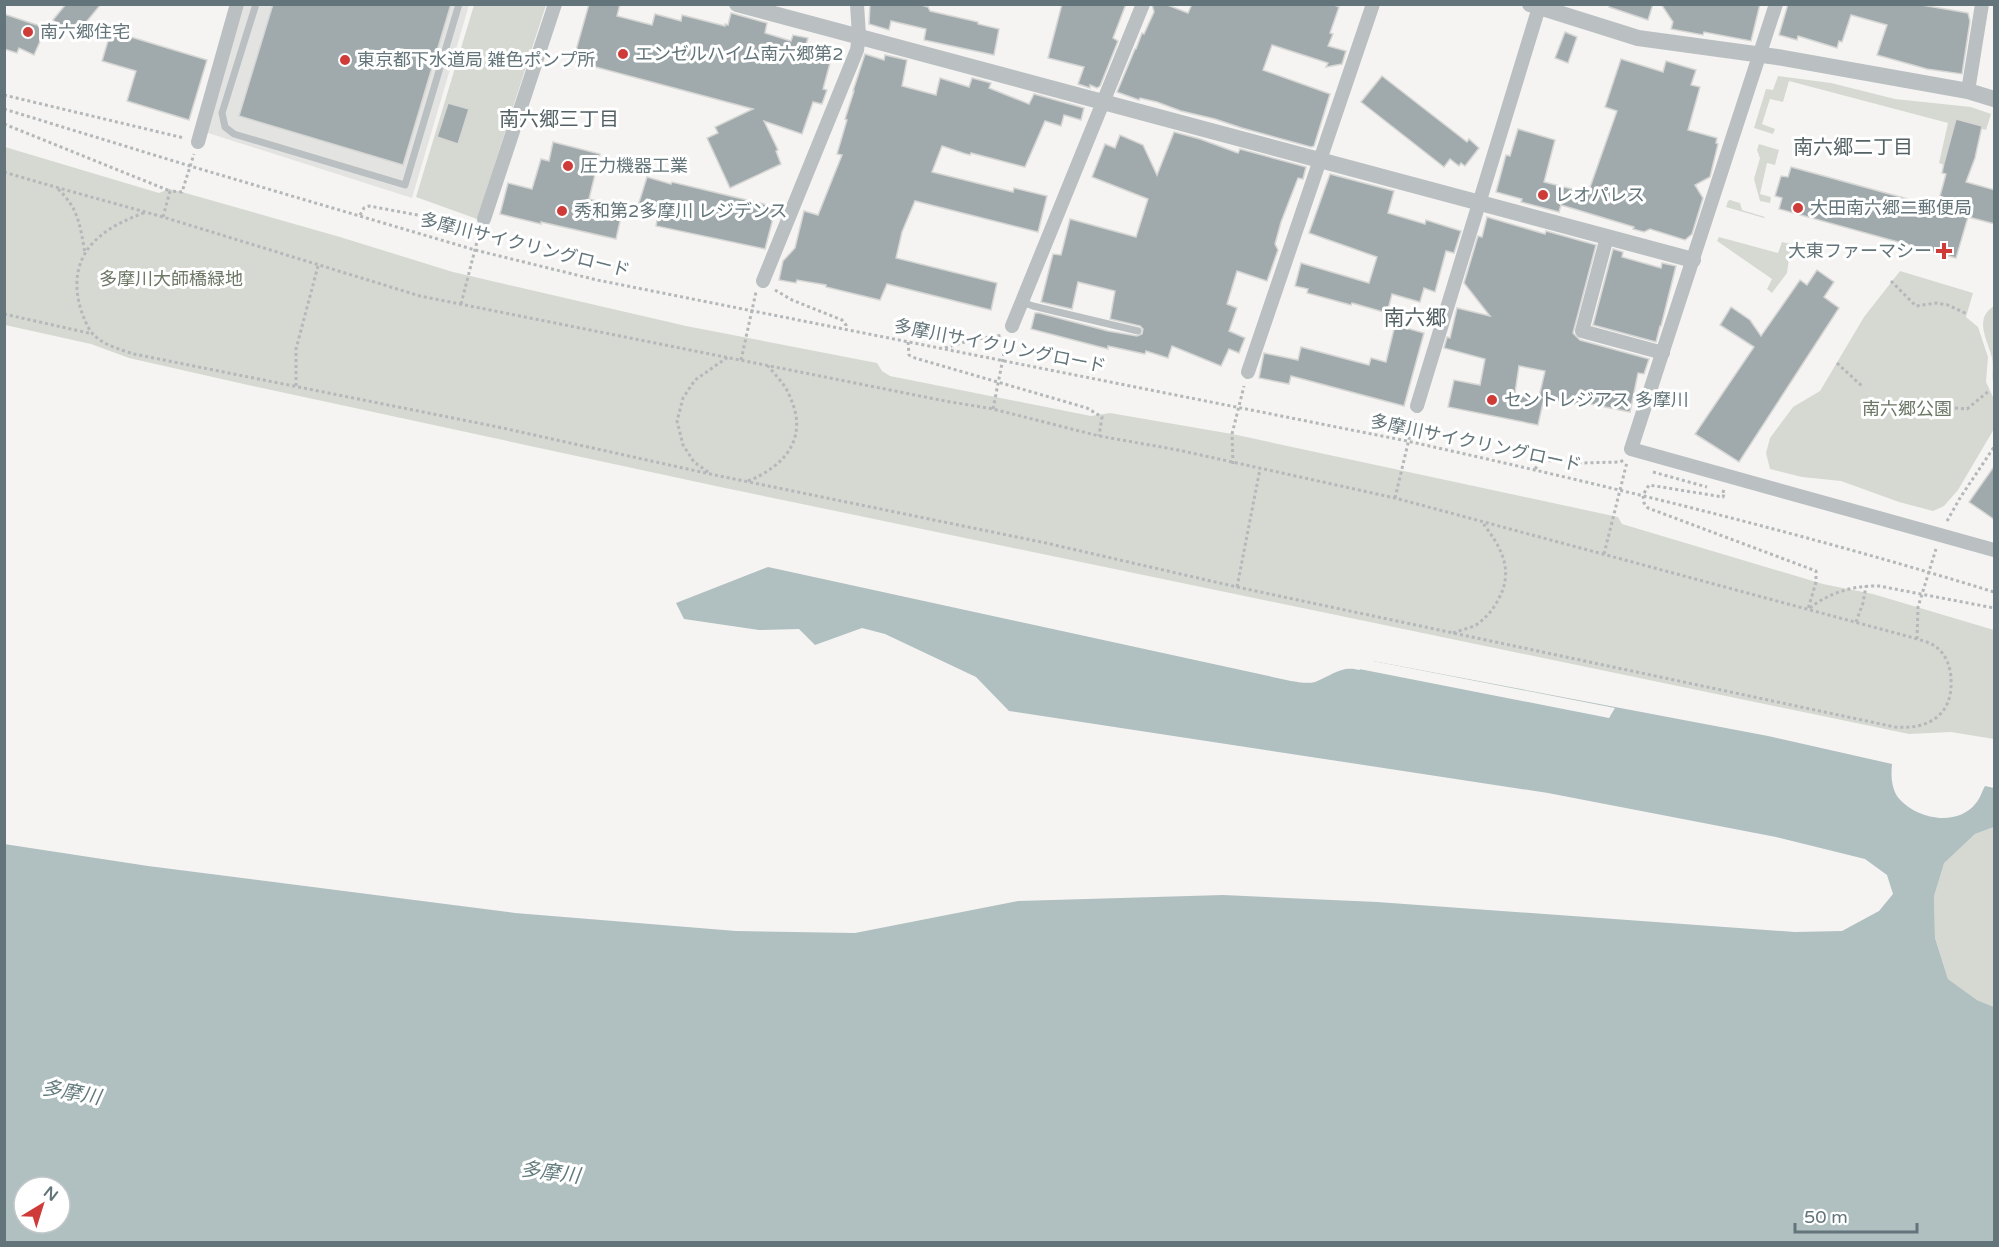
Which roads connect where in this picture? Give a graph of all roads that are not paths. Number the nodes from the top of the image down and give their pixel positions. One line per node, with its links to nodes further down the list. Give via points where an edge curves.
1 (237, 4): 17 (street)
2 (256, 4): 3 (lane, via 222,113 225,127 234,134 405,185)
3 (459, 4)
4 (555, 4): 20 (street)
5 (737, 4): 12 (street)
6 (857, 4): 12 (street)
7 (1143, 4): 16 (street)
8 (1373, 4): 18 (street)
9 (1776, 4): 13 (street)
10 (1982, 4): 14 (street)
11 (1536, 5): 13 (street, via 1638,38); 19 (street)
12 (859, 36): 16 (street); 23 (street, via 857,50)
13 (1760, 55): 14 (street); 22 (street)
14 (1968, 91): 15 (street)
15 (1995, 99)
16 (1103, 103): 18 (street); 24 (street)
17 (198, 142)
18 (1319, 161): 19 (street); 28 (street)
19 (1478, 203): 21 (street); 29 (street)
20 (482, 225)
21 (1607, 237): 22 (street); 27 (street, via 1582,331)
22 (1693, 260): 27 (street)
23 (763, 281)
24 (1022, 302): 25 (street); 26 (lane)
25 (1011, 329)
26 (1138, 331)
27 (1663, 352): 30 (street, via 1631,449)
28 (1246, 378)
29 (1417, 406)
30 (1995, 550)

